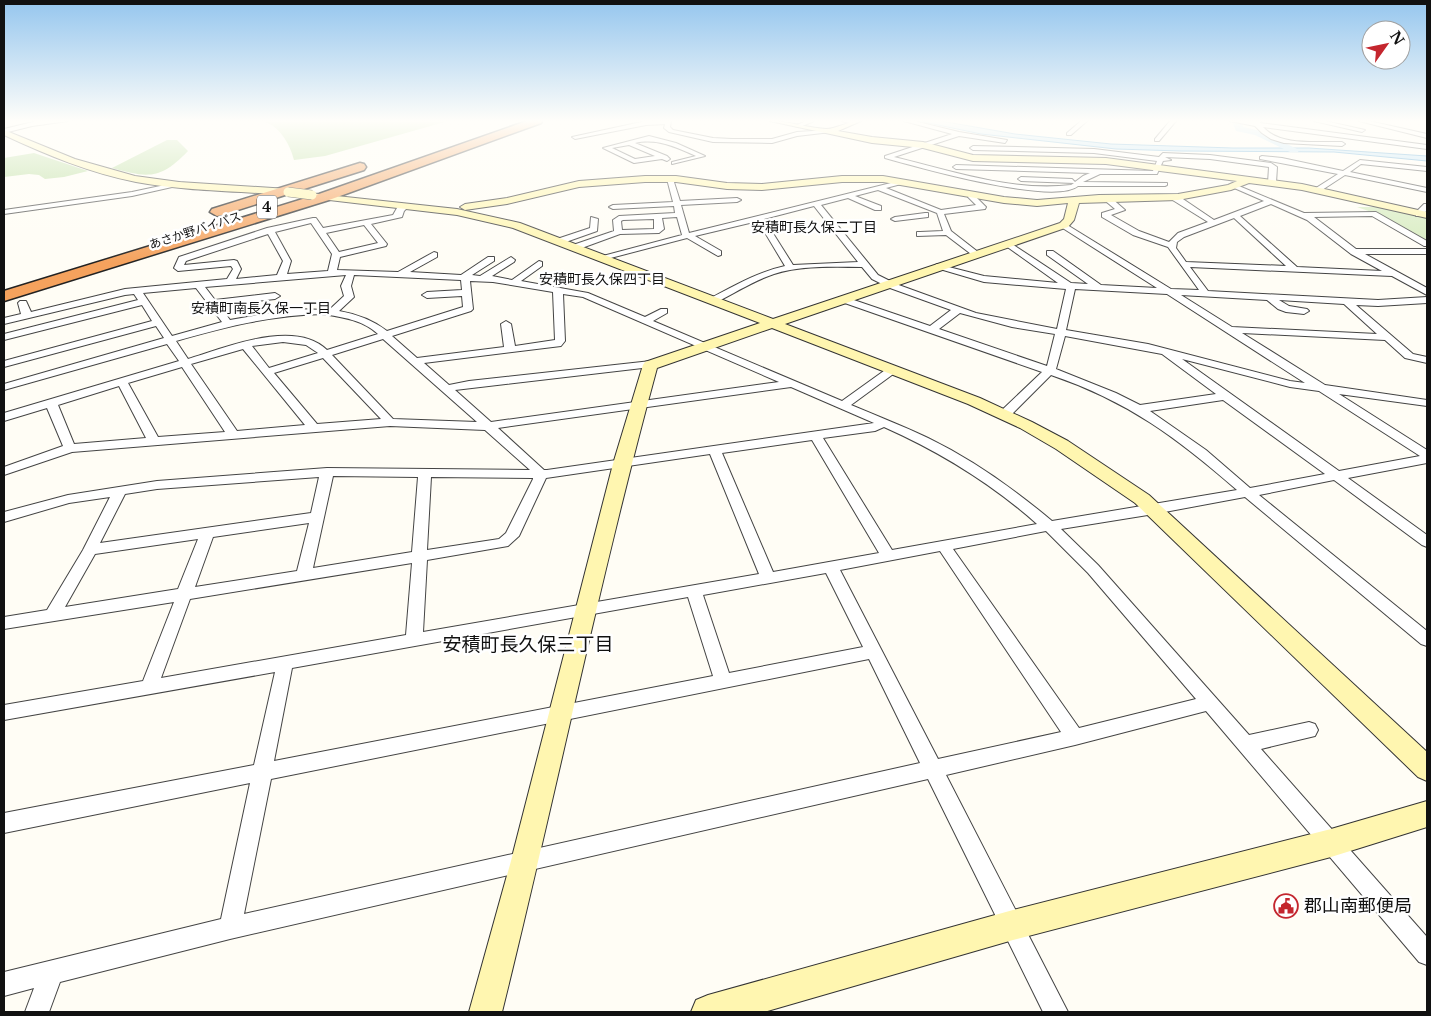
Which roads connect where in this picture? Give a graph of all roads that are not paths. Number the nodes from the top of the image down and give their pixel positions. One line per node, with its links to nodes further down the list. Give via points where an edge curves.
1 (98, 168): 29 (street)
2 (356, 168): 38 (highway)
3 (371, 168): 111 (highway, あさか野バイパス / 4)
4 (386, 168): 119 (highway, あさか野バイパス / 4)
5 (399, 168): 41 (highway)
6 (677, 168): 22 (street)
7 (937, 168): 24 (street)
8 (1009, 168): 15 (street)
9 (1096, 168): 17 (street)
10 (1157, 168): 17 (street, via 1154,173)
11 (1165, 168): 27 (street, via 1214,171)
12 (1274, 168): 21 (street)
13 (1326, 168): 19 (street)
14 (1350, 168): 19 (street)
15 (1031, 169): 17 (street); 25 (street)
16 (1391, 171): 26 (street)
17 (1099, 172): 34 (street, via 1085,177)
18 (1264, 172): 21 (street)
19 (1344, 172): 26 (street); 36 (street)
20 (1409, 176): 31 (street)
21 (1272, 178): 27 (street); 36 (street)
22 (652, 179): 23 (street); 54 (street, via 634,174 507,201)
23 (670, 179): 28 (street, via 754,187 852,179); 47 (street)
24 (978, 179): 25 (street); 35 (street)
25 (1038, 180): 34 (street); 35 (street)
26 (1380, 180): 31 (street)
27 (1245, 181): 32 (street)
28 (903, 182): 33 (street); 40 (street)
29 (175, 184): 38 (street); 55 (street, via 127,195)
30 (1165, 184): 34 (street)
31 (1401, 184): 37 (street); 39 (street)
32 (1234, 186): 43 (street); 46 (street)
33 (879, 188): 42 (street); 56 (street)
34 (1078, 188): 35 (street); 40 (street, via 1026,203); 44 (street); 70 (street, via 1069,220)
35 (1045, 190)
36 (1319, 190): 59 (street)
37 (1427, 190)
38 (283, 192): 41 (street, bridge); 60 (highway)
39 (1391, 194)
40 (973, 195): 56 (street, via 982,207)
41 (318, 196): 50 (street); 119 (highway)
42 (849, 196): 48 (street); 53 (street)
43 (1174, 197): 44 (street); 68 (street)
44 (1106, 198): 81 (street, via 1121,210 1105,215 1135,233)
45 (737, 200): 47 (street)
46 (1272, 201): 58 (street); 63 (street)
47 (677, 204): 52 (street); 57 (street)
48 (816, 204): 64 (street); 96 (street)
49 (897, 204): 62 (street)
50 (405, 206): 54 (street); 67 (street, via 398,216)
51 (1427, 206): 59 (street)
52 (612, 207)
53 (878, 208)
54 (443, 210): 77 (street, via 508,222)
55 (4, 212)
56 (940, 212): 69 (street)
57 (680, 215): 61 (street); 76 (street)
58 (1304, 215): 79 (street, via 1373,214); 84 (street)
59 (1423, 215)
60 (206, 216)
61 (658, 216): 73 (street, via 622,218 617,220); 73 (street, via 660,229 656,231 624,234)
62 (925, 216): 66 (street); 69 (street)
63 (1235, 216): 68 (street); 100 (street)
64 (760, 218): 76 (street); 99 (street)
65 (594, 219): 77 (street, via 594,229)
66 (895, 219)
67 (366, 223): 72 (street); 89 (street, via 384,244)
68 (1214, 223): 81 (street, via 1181,235)
69 (944, 224): 74 (street)
70 (1064, 225): 78 (street); 117 (street)
71 (270, 230): 72 (street, via 313,220); 80 (street); 105 (street, via 287,261)
72 (321, 231): 89 (street)
73 (618, 231): 82 (street)
74 (948, 233): 75 (street); 88 (street)
75 (920, 234)
76 (688, 236): 86 (street); 91 (street)
77 (560, 241): 82 (street)
78 (1009, 244): 88 (street); 113 (street)
79 (1427, 244)
80 (226, 245): 94 (street); 94 (street, via 182,259 178,268)
81 (1172, 246): 97 (street)
82 (576, 247): 91 (street)
83 (106, 249): 111 (highway)
84 (1354, 252): 85 (street); 104 (street)
85 (1427, 252)
86 (718, 253)
87 (1050, 253): 114 (street)
88 (975, 254): 98 (street)
89 (336, 255): 101 (street)
90 (434, 255): 103 (street)
91 (602, 257): 127 (street)
92 (491, 259): 106 (street)
93 (511, 260): 107 (street)
94 (234, 262): 108 (street, via 237,269)
95 (539, 264): 109 (street)
96 (864, 264): 99 (street); 110 (street)
97 (1183, 264): 100 (street); 121 (street)
98 (937, 267): 110 (street); 113 (street, via 999,281)
99 (791, 268): 127 (street, via 769,273)
100 (1294, 269): 104 (street)
101 (332, 272): 102 (street); 105 (street)
102 (351, 272): 103 (street); 135 (street, via 346,286 349,297)
103 (398, 274): 106 (street)
104 (1395, 275): 118 (street)
105 (281, 277): 108 (street)
106 (465, 277): 107 (street); 120 (street)
107 (483, 278): 109 (street)
108 (230, 282): 112 (street)
109 (513, 282): 115 (street)
110 (887, 284): 125 (street); 132 (street)
111 (4, 285)
112 (199, 285): 116 (street); 131 (street)
113 (1069, 286): 114 (street); 145 (street, via 1071,290)
114 (1100, 288): 117 (street)
115 (558, 289): 138 (street, via 585,295); 152 (street, via 560,342)
116 (137, 291): 129 (street); 136 (street)
117 (1170, 292): 121 (street); 144 (street)
118 (1427, 292)
119 (4, 294)
120 (467, 294): 122 (street); 146 (street, via 468,309)
121 (1206, 294): 124 (street)
122 (427, 295)
123 (275, 296): 131 (street)
124 (1270, 297): 128 (street); 133 (street, via 1279,307)
125 (842, 299): 140 (street); 143 (street)
126 (1427, 300): 128 (street, via 1395,303)
127 (712, 301): 140 (street)
128 (1346, 301): 148 (street)
129 (143, 302): 139 (street); 147 (street)
130 (22, 303): 136 (street)
131 (212, 303): 141 (street)
132 (958, 310): 143 (street); 145 (street)
133 (1304, 311)
134 (664, 312): 138 (street)
135 (331, 313): 141 (street, via 286,313); 146 (street, via 364,320)
136 (26, 316): 137 (street)
137 (4, 321)
138 (646, 321): 151 (street)
139 (157, 323): 149 (street); 158 (street)
140 (771, 323): 151 (street); 160 (street)
141 (228, 324): 149 (street)
142 (506, 324): 152 (street)
143 (931, 330): 161 (street)
144 (1231, 330): 148 (street); 167 (street)
145 (1061, 332): 153 (street); 161 (street)
146 (385, 336): 154 (street); 156 (street)
147 (4, 337)
148 (1386, 338): 155 (street, via 1409,356)
149 (170, 340): 157 (street); 165 (street)
150 (245, 345): 154 (street, via 294,338 310,342); 157 (street); 162 (street)
151 (702, 346): 159 (street); 164 (street)
152 (510, 349): 156 (street)
153 (1166, 351): 167 (street, via 1276,381); 168 (street)
154 (325, 354): 162 (street); 176 (street)
155 (1427, 360)
156 (415, 362): 166 (street)
157 (185, 363): 163 (street); 180 (street)
158 (4, 364)
159 (651, 364): 166 (street); 172 (street)
160 (892, 370): 171 (street); 174 (street)
161 (1050, 371): 173 (street); 174 (street)
162 (267, 372): 179 (street)
163 (122, 382): 169 (street); 182 (street)
164 (791, 384): 171 (street); 172 (street)
165 (4, 387)
166 (446, 389): 178 (street)
167 (1326, 390): 170 (street); 185 (street)
168 (1224, 396): 173 (street); 192 (street)
169 (51, 403): 175 (street); 183 (street)
170 (1427, 403)
171 (843, 405): 177 (street)
172 (638, 406): 178 (street); 187 (street)
173 (1138, 408): 194 (street, via 1202,453)
174 (1005, 414): 195 (street, via 1077,453)
175 (4, 417)
176 (390, 422): 178 (street); 179 (street)
177 (884, 423): 181 (street); 198 (street, via 965,463)
178 (488, 426): 191 (street)
179 (314, 429): 180 (street)
180 (234, 436): 182 (street)
181 (816, 436): 184 (street); 203 (street)
182 (154, 442): 183 (street)
183 (70, 448): 188 (street)
184 (715, 451): 187 (street); 207 (street)
185 (1427, 454)
186 (1427, 459): 192 (street)
187 (622, 464): 191 (street); 210 (street)
188 (4, 471)
189 (327, 472): 190 (street); 193 (street); 197 (street)
190 (425, 472): 191 (street); 204 (street)
191 (539, 474): 204 (street, via 539,484 508,540)
192 (1337, 476): 194 (street); 200 (street)
193 (120, 490): 196 (street, via 68,499); 202 (street)
194 (1247, 492): 195 (street); 214 (street)
195 (1154, 510): 198 (street); 225 (street)
196 (4, 517)
197 (316, 517): 199 (street); 206 (street)
198 (1050, 526): 201 (street); 219 (street, via 1093,569)
199 (207, 533): 202 (street); 209 (street)
200 (1427, 542)
201 (943, 545): 203 (street); 223 (street)
202 (90, 550): 211 (street)
203 (888, 556): 205 (street)
204 (418, 558): 206 (street); 213 (street)
205 (830, 566): 207 (street); 215 (street)
206 (304, 575): 209 (street)
207 (768, 578): 208 (street)
208 (694, 591): 210 (street); 217 (street)
209 (184, 594): 211 (street); 218 (street)
210 (587, 609): 213 (street); 220 (street)
211 (52, 616): 212 (street)
212 (4, 623)
213 (414, 640): 216 (street)
214 (1427, 640)
215 (873, 652): 217 (street); 226 (street)
216 (285, 663): 218 (street); 227 (street)
217 (722, 681): 220 (street)
218 (149, 688): 221 (street)
219 (1210, 702): 223 (street); 224 (street)
220 (561, 712): 227 (street); 231 (street)
221 (4, 713)
222 (1309, 730): 224 (street)
223 (1075, 737): 226 (street)
224 (1246, 744): 230 (street)
225 (1427, 769)
226 (934, 770): 231 (street); 232 (street)
227 (262, 774): 229 (street); 233 (street)
228 (1427, 814): 230 (street)
229 (4, 823)
230 (1331, 843): 232 (street); 234 (street)
231 (525, 862): 233 (street); 238 (street)
232 (1012, 925): 239 (street); 240 (street)
233 (230, 928): 235 (street)
234 (1427, 954)
235 (51, 974): 236 (street); 237 (street)
236 (4, 984)
237 (37, 1012)
238 (486, 1012)
239 (708, 1012)
240 (1056, 1012)

